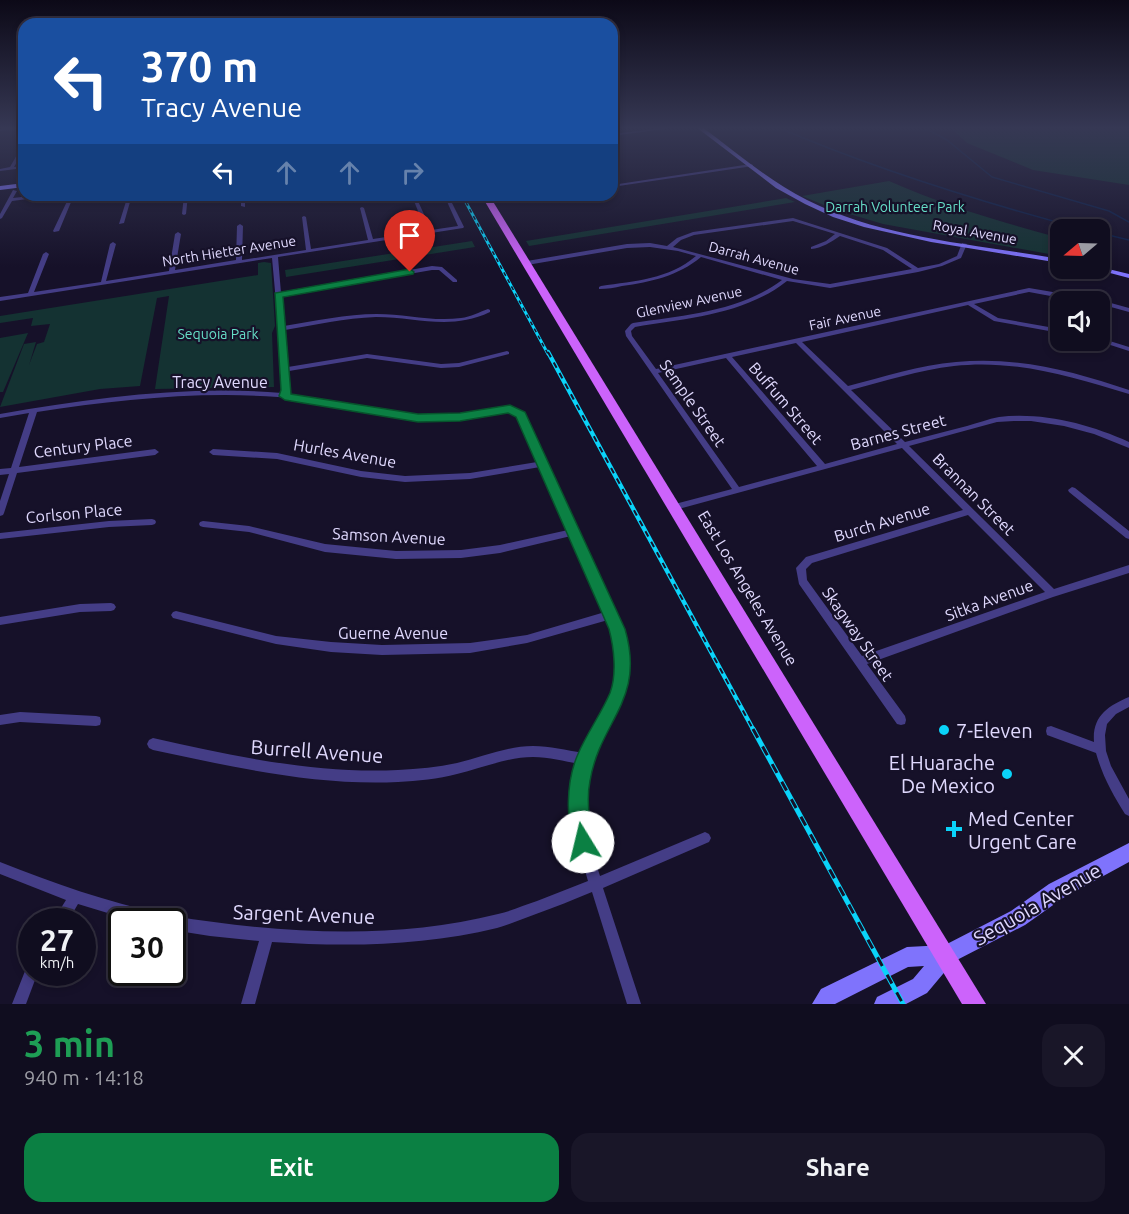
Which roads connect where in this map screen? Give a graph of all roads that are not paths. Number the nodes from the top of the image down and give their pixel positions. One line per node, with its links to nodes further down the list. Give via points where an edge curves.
1 (692, 174): 4 (street)
2 (764, 174): 29 (main road, Royal Avenue, via 792,194 833,214 882,229)
3 (18, 184): 5 (main road)
4 (618, 185)
5 (0, 186)
6 (15, 191): 8 (street)
7 (18, 199): 8 (street)
8 (10, 200): 20 (street)
9 (69, 201): 23 (street)
10 (128, 201): 21 (street)
11 (185, 201): 18 (street)
12 (243, 201): 16 (street)
13 (416, 201): 24 (street)
14 (449, 201): 24 (street, North Hietter Avenue, via 461,227)
15 (489, 201): 38 (main road, East Los Angeles Avenue)
16 (243, 206)
17 (362, 208): 27 (street)
18 (184, 214)
19 (304, 217): 32 (street)
20 (0, 218)
21 (121, 223)
22 (240, 226): 37 (street)
23 (56, 231)
24 (429, 232): 27 (street, North Hietter Avenue)
25 (178, 234): 40 (street)
26 (838, 235): 30 (street, via 787,218 693,234); 31 (street); 39 (street, via 885,249)
27 (371, 241): 32 (street, North Hietter Avenue)
28 (112, 244): 45 (street)
29 (964, 244): 36 (main road, Royal Avenue); 39 (street, Darrah Avenue, via 955,260)
30 (669, 248): 34 (street, Darrah Avenue); 38 (street, Darrah Avenue, via 627,246)
31 (813, 248)
32 (309, 251): 35 (street, North Hietter Avenue)
33 (46, 254): 48 (street)
34 (700, 255): 43 (street, Darrah Avenue); 46 (street, via 675,273)
35 (275, 256): 37 (street, North Hietter Avenue); 49 (street)
36 (1050, 259)
37 (239, 261): 40 (street, North Hietter Avenue)
38 (527, 263): 80 (main road, East Los Angeles Avenue)
39 (918, 270): 43 (street, Darrah Avenue, via 830,286)
40 (172, 272): 45 (street, North Hietter Avenue)
41 (1110, 272): 42 (main road)
42 (1129, 276)
43 (786, 279): 57 (street, Glenview Avenue, via 769,293 747,303 633,326)
44 (455, 281): 49 (street, via 440,268 432,268)
45 (103, 283): 48 (street, North Hietter Avenue)
46 (601, 288)
47 (1050, 292): 51 (street, Fair Avenue, via 1029,290)
48 (30, 294): 50 (street, North Hietter Avenue)
49 (278, 295): 55 (street)
50 (0, 298)
51 (969, 303): 56 (street, via 996,320); 58 (street, Fair Avenue)
52 (1110, 305): 53 (street, Fair Avenue)
53 (1129, 310)
54 (488, 311): 55 (street, via 464,321 364,316)
55 (281, 329): 63 (street)
56 (1050, 329)
57 (628, 331): 64 (street, Semple Street)
58 (798, 341): 62 (street, Fair Avenue); 65 (street, Brannan Street)
59 (1110, 343): 60 (street)
60 (1129, 349)
61 (507, 353): 63 (street, via 459,365 367,356)
62 (728, 356): 64 (street, Fair Avenue); 75 (street, Buffum Street)
63 (285, 370): 67 (street)
64 (654, 372): 78 (street, Semple Street)
65 (846, 389): 66 (street, via 937,367 977,363 1046,369); 70 (street, Brannan Street)
66 (1129, 392)
67 (285, 396): 68 (street, Tracy Avenue, via 131,397); 74 (street, Tracy Avenue, via 418,418 460,417 510,408 520,415)
68 (34, 410): 69 (street, Tracy Avenue); 76 (street)
69 (0, 416)
70 (903, 445): 71 (street, Barnes Street, via 981,423 1033,418 1075,425); 75 (street, Barnes Street); 81 (street, Brannan Street)
71 (1129, 445)
72 (155, 452): 76 (street, Century Place)
73 (213, 452): 74 (street, Hurles Avenue, via 278,456 405,479 470,476)
74 (543, 464): 85 (street)
75 (823, 466): 78 (street, Barnes Street)
76 (15, 469): 77 (street, Century Place); 82 (street)
77 (0, 472)
78 (737, 490): 80 (street, Barnes Street)
79 (1072, 490): 87 (street)
80 (675, 507): 114 (main road, East Los Angeles Avenue)
81 (969, 511): 88 (street, Burch Avenue); 90 (street, Brannan Street)
82 (0, 513)
83 (152, 522): 86 (street, Corlson Place)
84 (203, 524): 85 (street, Samson Avenue, via 326,548 396,555 500,549)
85 (573, 532): 93 (street)
86 (0, 536)
87 (1129, 536)
88 (805, 563): 95 (street, Skagway Street, via 801,568 802,580)
89 (1129, 569): 90 (street, Sitka Avenue)
90 (1052, 593): 95 (street, Sitka Avenue)
91 (111, 607): 94 (street)
92 (176, 615): 93 (street, Guerne Avenue, via 276,640 382,650 482,646 527,639)
93 (610, 615): 103 (street, via 621,644 622,677 613,706)
94 (0, 621)
95 (859, 662): 98 (street, Skagway Street)
96 (1129, 702): 102 (street, via 1104,719)
97 (0, 720): 99 (street, via 20,717)
98 (901, 720)
99 (96, 721)
100 (1051, 731): 102 (street)
101 (153, 744): 103 (street, Burrell Avenue, via 241,764 364,776 433,772 527,752)
102 (1099, 749): 104 (street, via 1115,789)
103 (585, 759): 108 (street, via 579,813)
104 (1129, 810)
105 (705, 838): 108 (street, Sargent Avenue)
106 (1129, 852): 114 (main road, Sequoia Avenue, via 1056,891 1018,918)
107 (0, 868): 109 (street)
108 (596, 885): 113 (street, Sargent Avenue, via 499,921 442,932 353,939); 118 (street)
109 (75, 898): 110 (street); 111 (street)
110 (68, 908)
111 (109, 908)
112 (186, 925): 113 (street, Sargent Avenue)
113 (268, 934): 117 (street)
114 (946, 955): 119 (main road, Sequoia Avenue, via 907,957 828,996); 120 (main road, Sequoia Avenue, via 920,986); 121 (main road, East Los Angeles Avenue)
115 (26, 986): 116 (street)
116 (19, 1004)
117 (248, 1004)
118 (634, 1004)
119 (822, 1004)
120 (884, 1004)
121 (975, 1004)

